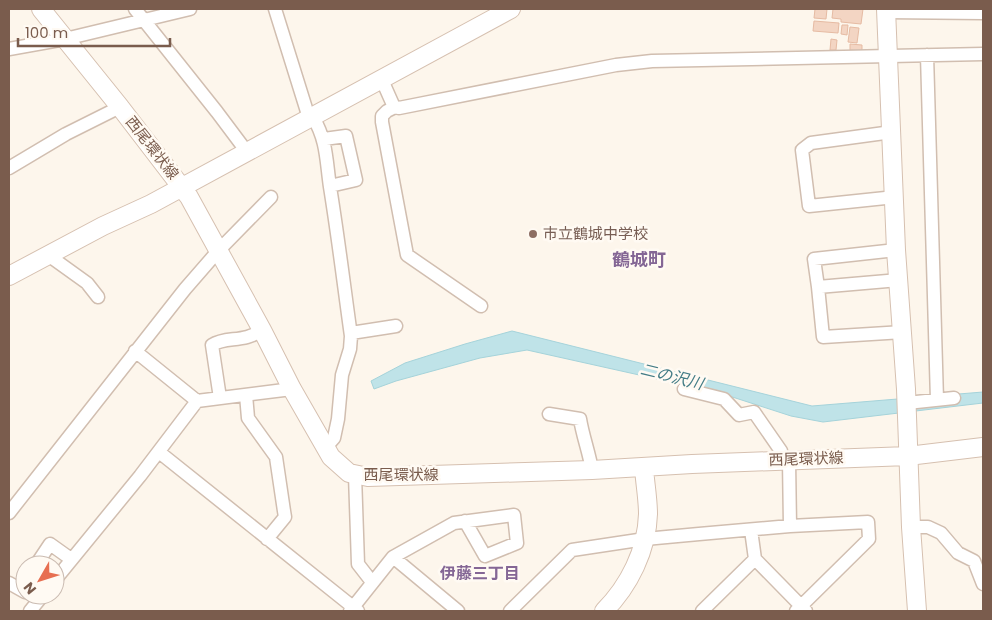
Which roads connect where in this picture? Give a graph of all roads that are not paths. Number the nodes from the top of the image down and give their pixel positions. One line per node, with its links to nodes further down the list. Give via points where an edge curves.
1 (41, 9): 9 (street, 西尾環状線)
2 (135, 9): 8 (street)
3 (190, 9): 8 (street)
4 (275, 9): 17 (street)
5 (511, 9): 14 (street)
6 (886, 11): 7 (street); 13 (street)
7 (983, 13)
8 (144, 21): 9 (street); 20 (street)
9 (65, 40): 10 (street); 15 (street, 西尾環状線)
10 (9, 49)
11 (983, 54): 12 (street)
12 (927, 55): 13 (street); 45 (street)
13 (888, 56): 16 (street, via 652,61); 18 (street)
14 (382, 80): 16 (street); 17 (street)
15 (120, 107): 21 (street); 22 (street, 西尾環状線)
16 (394, 107): 33 (street, via 382,116 382,122 407,255)
17 (311, 117): 19 (street); 20 (street)
18 (892, 132): 25 (street); 25 (street, via 811,143 802,150 809,206)
19 (324, 139): 23 (street); 23 (street, via 346,136 356,180)
20 (247, 152): 22 (street)
21 (9, 168)
22 (182, 186): 27 (street, 西尾環状線); 28 (street)
23 (330, 186): 37 (street)
24 (271, 197): 27 (street)
25 (895, 197): 26 (street)
26 (896, 250): 30 (street); 31 (street, via 814,260)
27 (218, 251): 35 (street, 西尾環状線); 38 (street)
28 (48, 256): 29 (street); 32 (street, via 87,283)
29 (9, 276)
30 (899, 280): 31 (street); 36 (street)
31 (818, 287): 36 (street, via 823,337)
32 (98, 296)
33 (481, 306)
34 (396, 326): 37 (street)
35 (262, 330): 39 (street, 西尾環状線); 43 (street, via 250,338 212,345)
36 (903, 332): 42 (street)
37 (350, 333): 48 (street, via 338,419 334,438)
38 (135, 352): 46 (street); 56 (street)
39 (292, 389): 41 (street); 48 (street, 西尾環状線)
40 (684, 389): 52 (street, via 724,399 739,415 754,412)
41 (246, 395): 43 (street); 61 (street, via 248,418 276,457 285,517)
42 (907, 396): 45 (street); 51 (street)
43 (220, 398): 46 (street)
44 (954, 398): 45 (street)
45 (937, 400)
46 (197, 402): 50 (street)
47 (549, 414): 54 (street, via 580,419)
48 (326, 447): 55 (street, 西尾環状線, via 339,465)
49 (983, 447): 51 (street, 西尾環状線)
50 (159, 452): 61 (street); 65 (street)
51 (908, 456): 52 (street, 西尾環状線); 59 (street)
52 (785, 460): 53 (street, 西尾環状線); 58 (street)
53 (644, 468): 54 (street, 西尾環状線); 62 (street, via 648,514)
54 (592, 470): 55 (street, 西尾環状線)
55 (355, 475): 69 (street, via 358,564)
56 (9, 513)
57 (465, 520): 64 (street)
58 (790, 526): 60 (street); 73 (street, via 868,522 869,540)
59 (911, 527): 67 (street, via 928,527 941,533 958,553); 77 (street)
60 (751, 530): 62 (street); 66 (street)
61 (267, 539): 71 (street)
62 (645, 540): 72 (street, via 572,550); 75 (street, via 632,573)
63 (43, 555): 65 (street, via 50,544)
64 (393, 557): 69 (street); 74 (street)
65 (71, 559): 68 (street)
66 (755, 559): 73 (street); 76 (street)
67 (978, 561): 70 (street)
68 (65, 567)
69 (372, 582): 71 (street)
70 (983, 584)
71 (353, 610)
72 (513, 610)
73 (801, 610)
74 (458, 611)
75 (604, 611)
76 (702, 611)
77 (917, 611)

